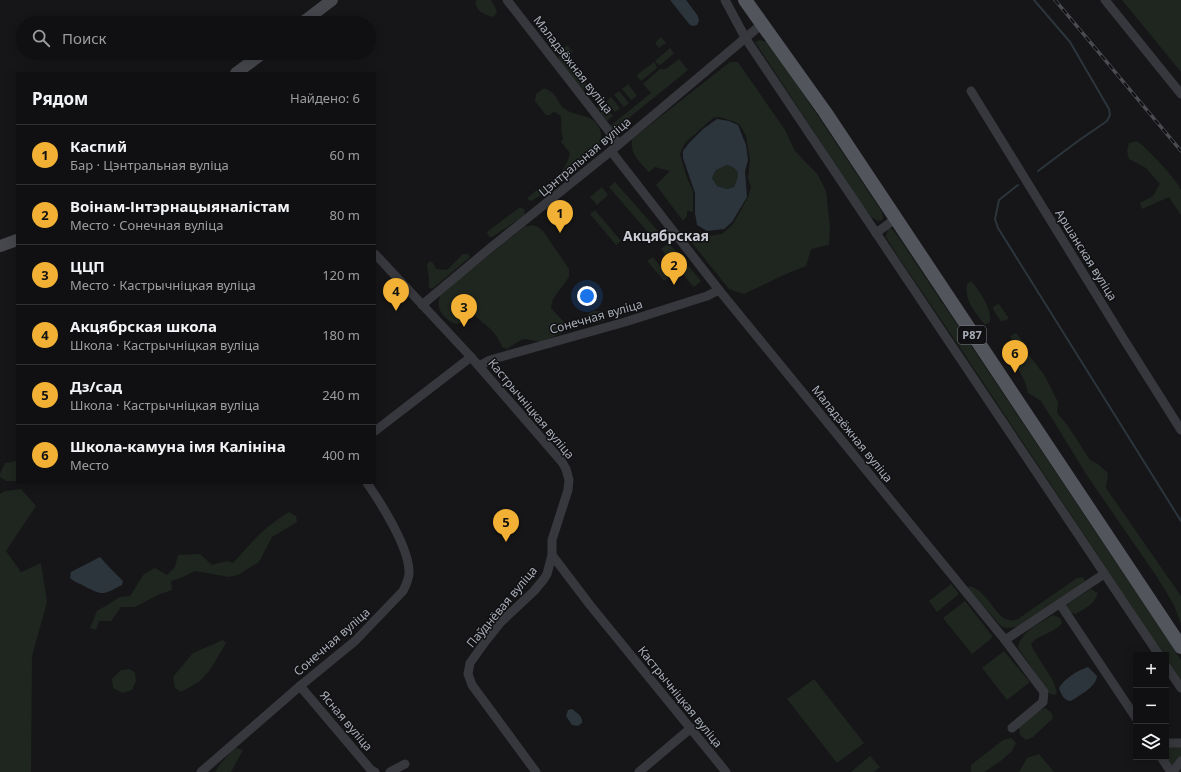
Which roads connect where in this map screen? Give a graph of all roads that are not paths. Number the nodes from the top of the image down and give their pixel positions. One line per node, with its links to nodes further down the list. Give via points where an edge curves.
1 (332, 0): 6 (street)
2 (508, 0): 13 (street, Маладзёжная вуліца)
3 (725, 0): 8 (street)
4 (746, 0): 7 (main road, Р87)
5 (1105, 0): 12 (street)
6 (311, 16)
7 (762, 24): 8 (street, Цэнтральная вуліца); 15 (main road, Р87, via 829,118)
8 (746, 39): 13 (street, Цэнтральная вуліца); 16 (street)
9 (254, 60): 10 (street)
10 (237, 72)
11 (971, 91): 25 (street, Аршанская вуліца)
12 (1181, 94)
13 (619, 144): 14 (street, Цэнтральная вуліца)
14 (612, 151): 20 (street, Маладзёжная вуліца); 21 (street, Цэнтральная вуліца)
15 (895, 219): 16 (street); 31 (main road, Р87)
16 (876, 233): 28 (street)
17 (16, 240): 18 (street)
18 (0, 246)
19 (376, 255): 21 (street, Кастрычніцкая вуліца)
20 (719, 290): 23 (street, Сонечная вуліца, via 625,322 490,360); 30 (street, Маладзёжная вуліца)
21 (422, 305): 22 (street, Кастрычніцкая вуліца)
22 (471, 357): 23 (street, Кастрычніцкая вуліца); 24 (street)
23 (479, 366): 27 (street, Кастрычніцкая вуліца, via 566,469 568,490 552,540)
24 (376, 429)
25 (1181, 430)
26 (368, 484): 34 (street, Сонечная вуліца, via 382,504 405,553 409,564 408,582 403,591 355,641)
27 (552, 555): 37 (street, Кастрычніцкая вуліца); 47 (street, Паўднёвая вуліца, via 544,579 484,642 470,663 468,674 472,685)
28 (1104, 574): 29 (street); 32 (street)
29 (1060, 604): 30 (street); 36 (street)
30 (1005, 640): 38 (street, Маладзёжная вуліца, via 1044,692 1043,702)
31 (1181, 647)
32 (1157, 652)
33 (1169, 670): 35 (street)
34 (300, 686): 44 (street, Сонечная вуліца); 45 (street, Ясная вуліца)
35 (1181, 688)
36 (1133, 714)
37 (691, 728): 48 (street); 49 (street, Кастрычніцкая вуліца)
38 (1012, 728)
39 (1169, 743): 40 (street)
40 (1181, 743)
41 (1163, 760): 50 (street)
42 (1181, 761): 50 (street)
43 (406, 764): 46 (street)
44 (201, 772)
45 (375, 772)
46 (390, 772)
47 (536, 772)
48 (639, 772)
49 (726, 772)
50 (1172, 772)

